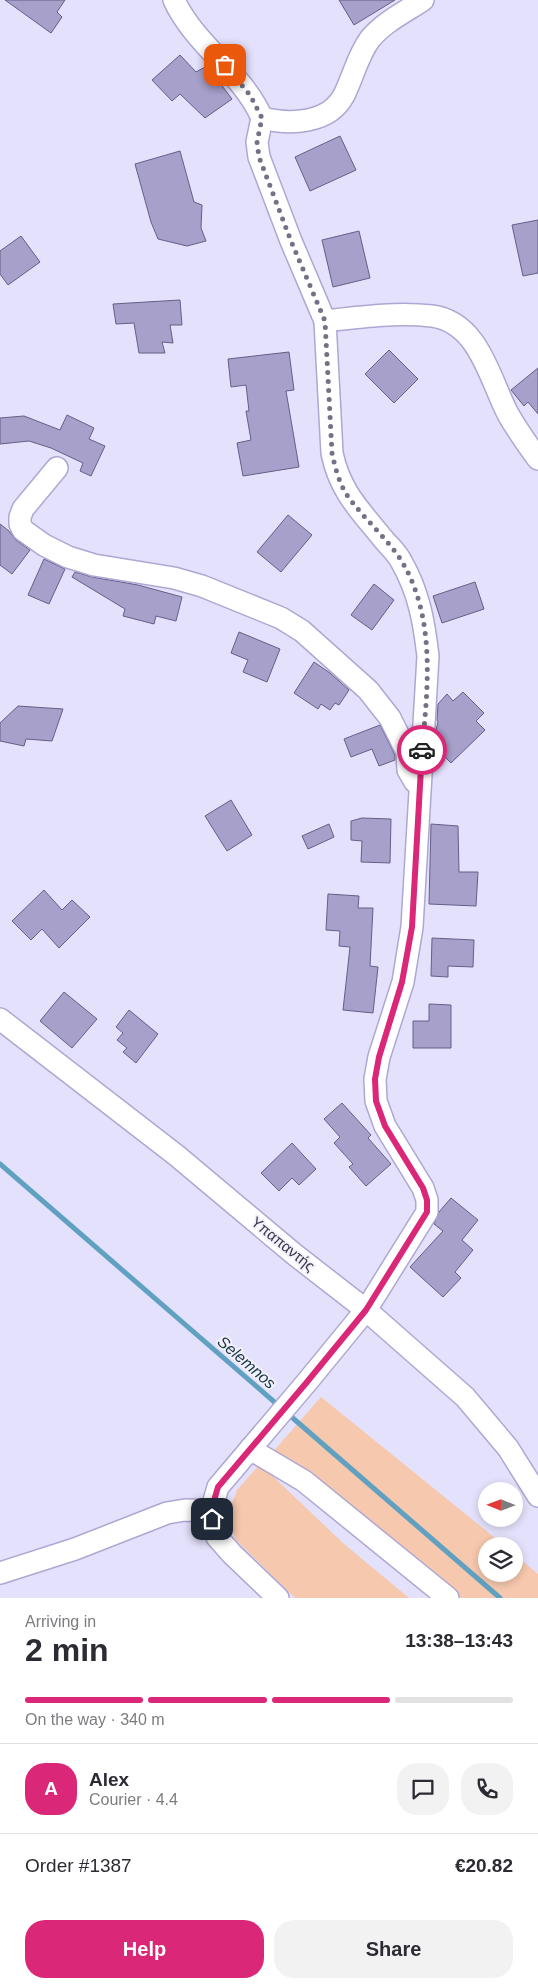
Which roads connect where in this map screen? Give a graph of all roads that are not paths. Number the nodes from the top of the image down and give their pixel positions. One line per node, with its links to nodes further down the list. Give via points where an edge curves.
1 (174, 0): 3 (street, via 186,21 250,95)
2 (423, 0): 3 (street, via 384,25 369,40 344,95 335,107 319,117 306,120 286,122)
3 (262, 118): 4 (street, via 257,142 259,157)
4 (325, 321): 5 (street, via 379,315 433,316 459,328 471,339 508,413); 7 (street, via 332,453 336,470 347,494 400,560 424,617 428,656)
5 (538, 459)
6 (57, 468): 7 (street, via 23,510 20,524 23,530 68,557 202,586 302,630 368,690 390,718 406,752 413,781)
7 (420, 784): 9 (street, via 412,927 402,982 375,1079 376,1101 385,1126 423,1188 427,1212)
8 (0, 1019): 9 (street, Υπαπαντής, via 176,1155)
9 (366, 1310): 10 (street); 11 (street, Υπαπαντής, via 465,1397 508,1448)
10 (250, 1449): 12 (street, via 218,1487); 15 (street, via 304,1481)
11 (538, 1496)
12 (211, 1511): 13 (street, via 167,1513); 14 (street, via 217,1537)
13 (0, 1573)
14 (278, 1598)
15 (448, 1598)

